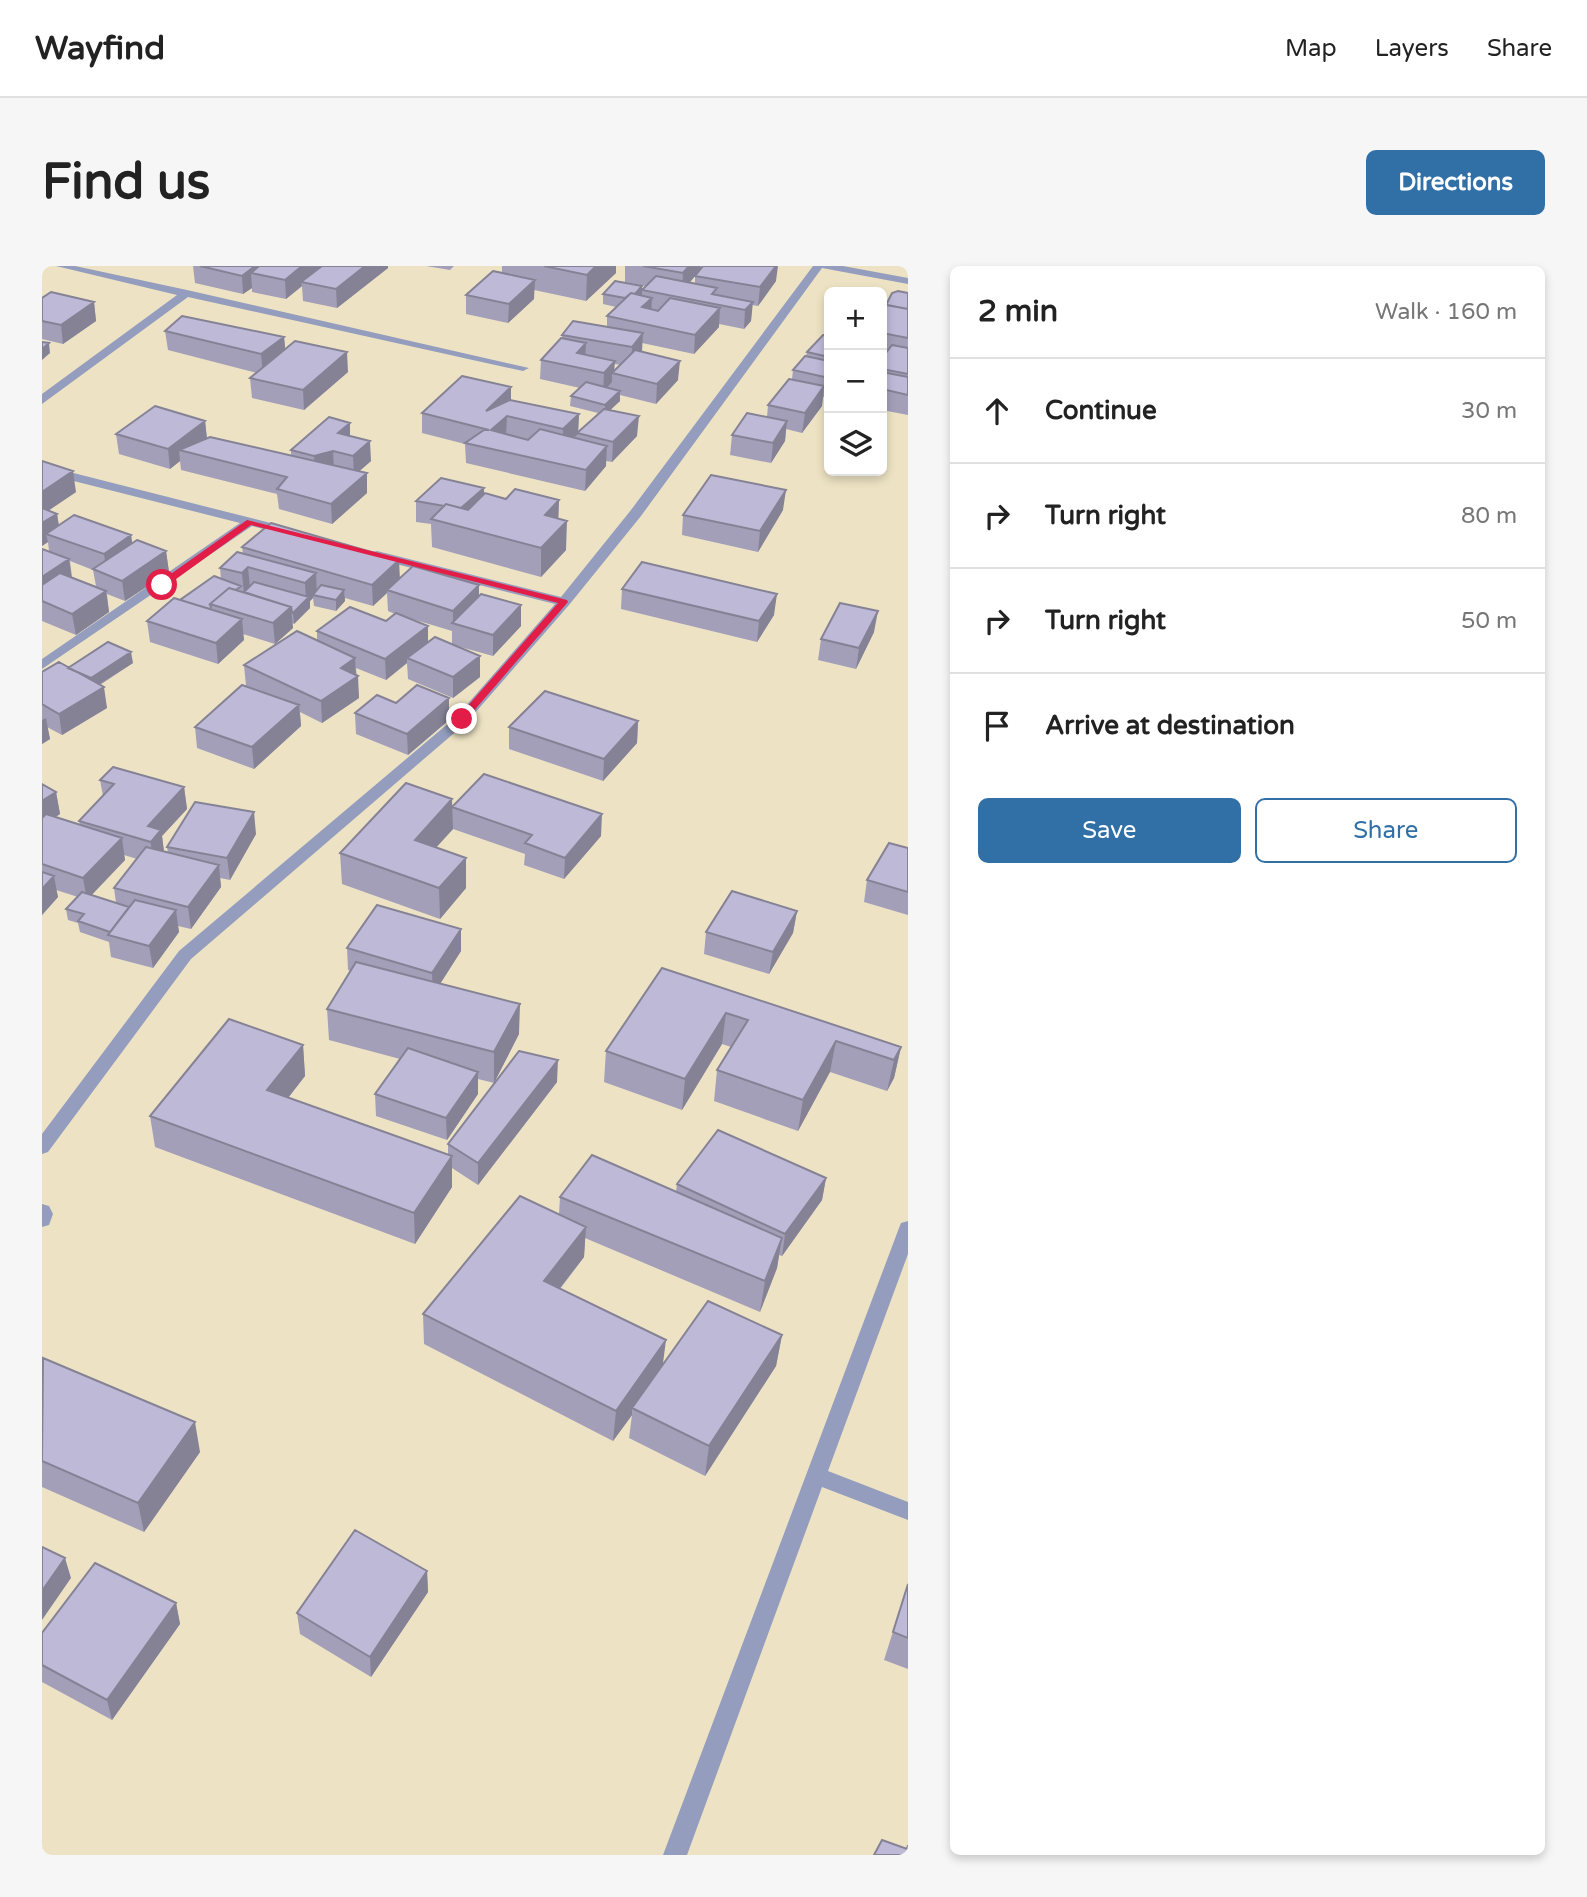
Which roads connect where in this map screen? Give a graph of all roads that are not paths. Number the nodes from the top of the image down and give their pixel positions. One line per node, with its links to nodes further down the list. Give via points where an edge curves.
1 (61, 266): 5 (street)
2 (818, 266): 12 (street, via 636,513)
3 (826, 266): 4 (street)
4 (908, 281)
5 (187, 293): 6 (street); 7 (street)
6 (523, 368)
7 (42, 400)
8 (42, 469): 9 (street)
9 (250, 522): 10 (street); 13 (street)
10 (302, 536)
11 (368, 552): 12 (street)
12 (564, 602): 14 (street, via 462,719 185,955)
13 (42, 665)
14 (42, 1147)
15 (42, 1211): 16 (street)
16 (42, 1220)
17 (908, 1228): 18 (street)
18 (817, 1475): 19 (street); 20 (street)
19 (908, 1511)
20 (675, 1855)

